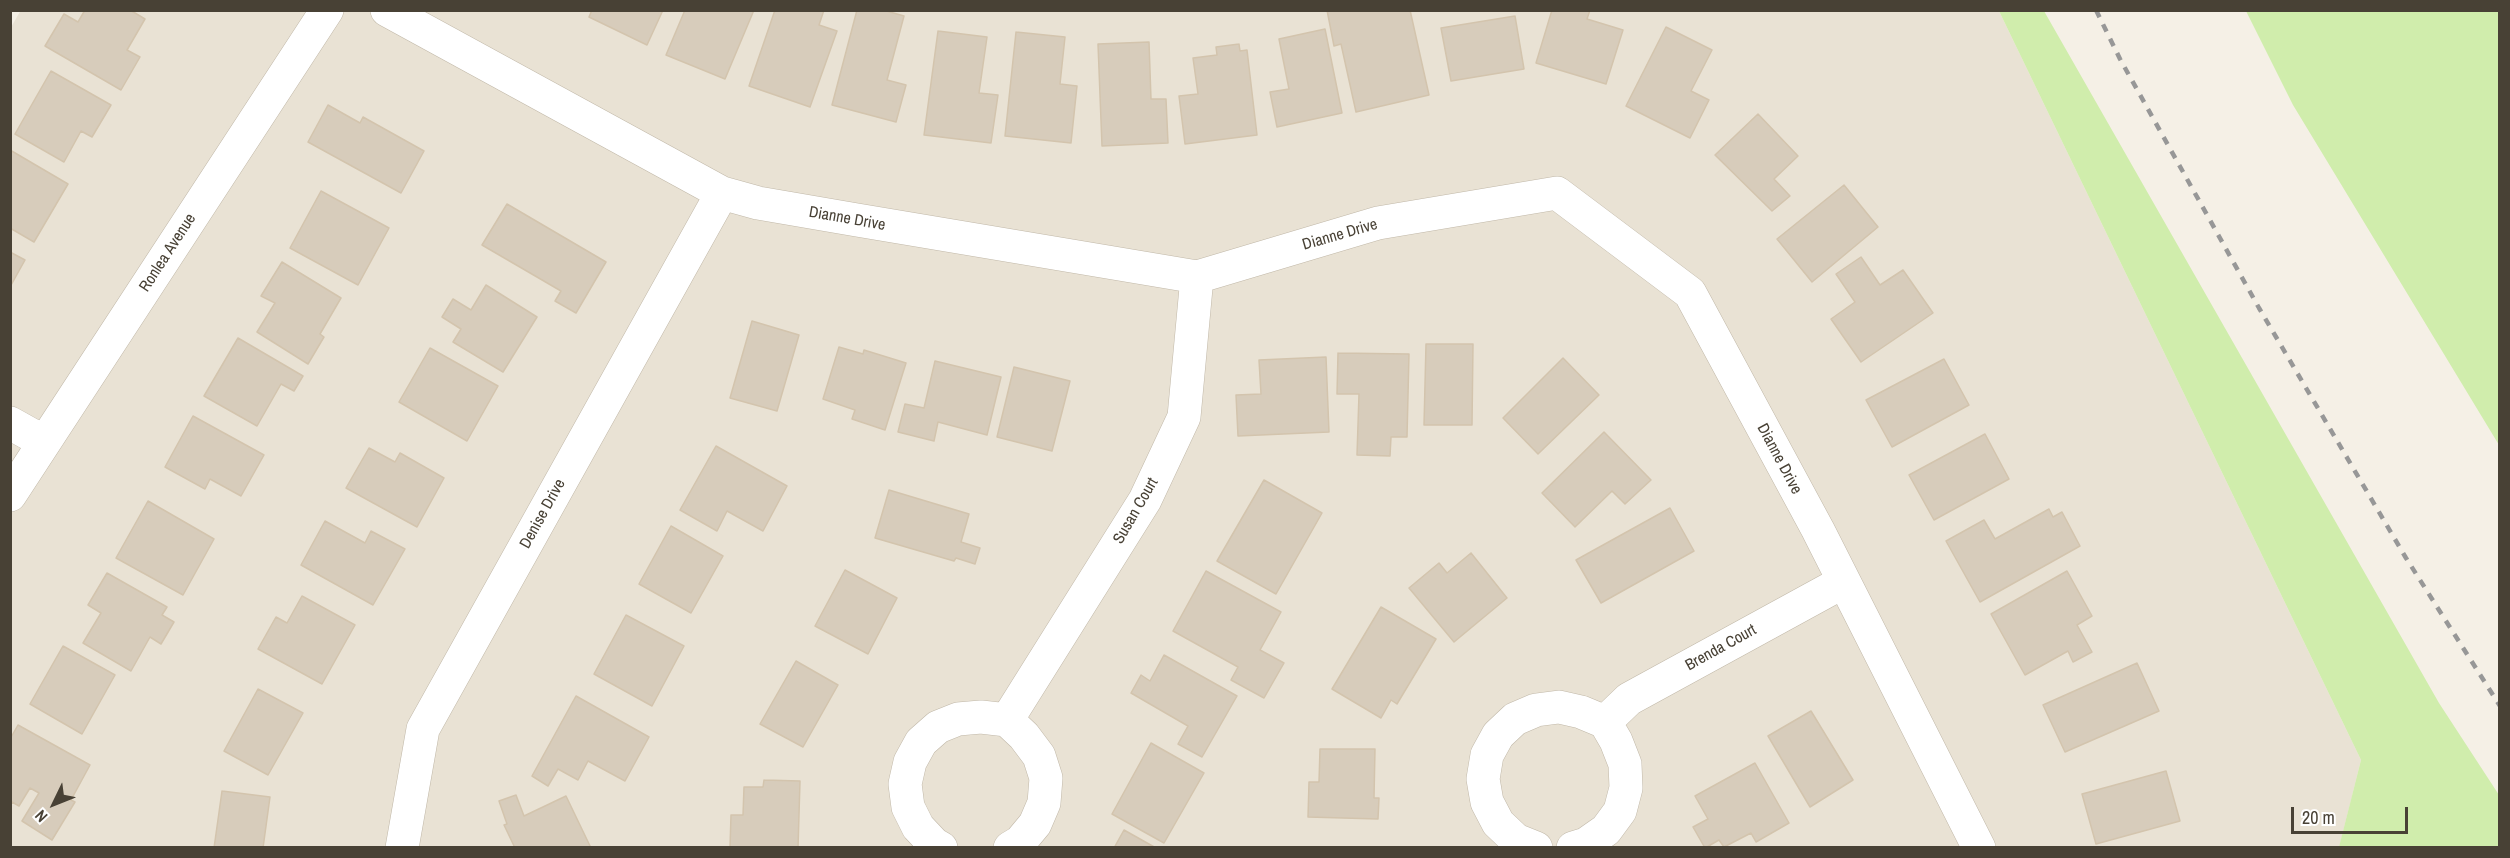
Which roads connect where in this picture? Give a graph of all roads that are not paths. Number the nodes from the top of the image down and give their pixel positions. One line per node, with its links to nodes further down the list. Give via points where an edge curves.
1 (327, 10): 6 (street, Ronlea Avenue)
2 (387, 10): 3 (street, Dianne Drive)
3 (722, 193): 4 (street, Dianne Drive, via 758,203); 11 (street, Denise Drive, via 423,729)
4 (1197, 277): 8 (street, Dianne Drive, via 1378,223 1557,193 1690,293); 9 (street, Susan Court, via 1184,417 1145,500)
5 (10, 423): 6 (street)
6 (44, 442): 7 (street, Ronlea Avenue)
7 (10, 495)
8 (1842, 582): 10 (street, Brenda Court, via 1629,699); 16 (street, Dianne Drive)
9 (1007, 720): 12 (street, via 958,719 938,727 921,742 909,762 905,784 908,807 918,827); 13 (street, via 1039,756 1046,778 1044,803 1035,824)
10 (1605, 722): 14 (street, via 1559,707 1536,710 1515,719 1498,735 1487,755 1483,779 1487,802 1498,823 1516,840); 15 (street, via 1626,764 1626,788 1620,811 1606,831)
11 (402, 848)
12 (941, 848)
13 (1010, 848)
14 (1536, 848)
15 (1573, 848)
16 (1979, 848)

